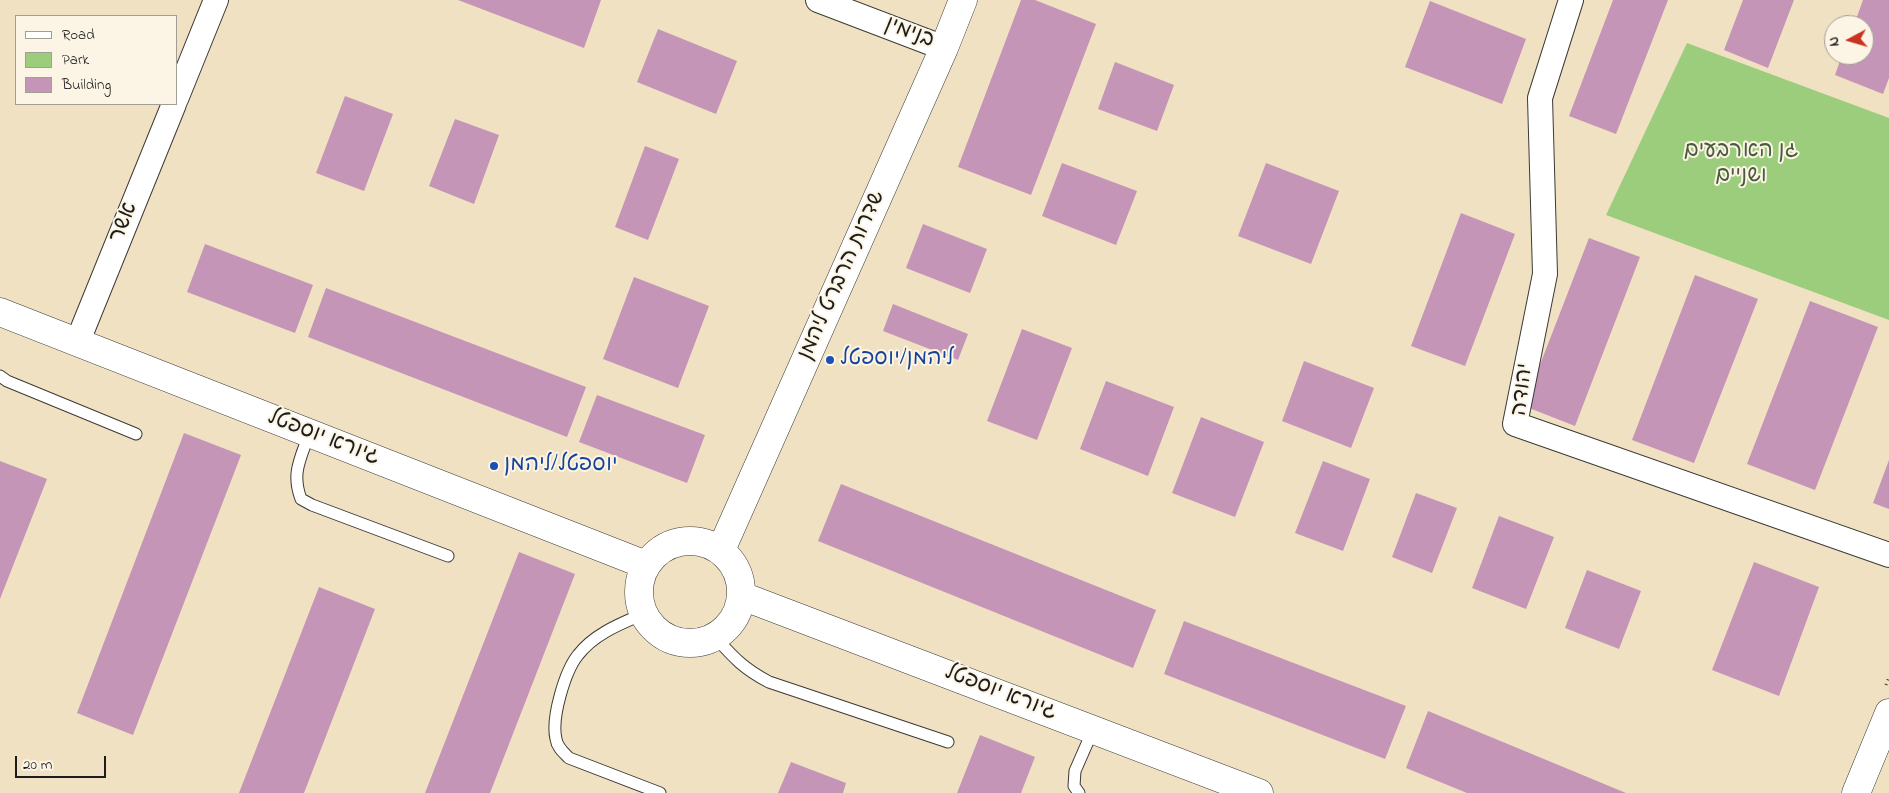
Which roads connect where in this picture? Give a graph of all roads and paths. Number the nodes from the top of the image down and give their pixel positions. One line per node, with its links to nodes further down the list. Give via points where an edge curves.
1 (216, 0): 6 (street)
2 (818, 0): 5 (street, בנימין)
3 (963, 0): 5 (street, שדרות הרברט ליהמן)
4 (1571, 0): 14 (street, יהודה, via 1540,98 1545,274 1515,424)
5 (944, 48): 13 (street, שדרות הרברט ליהמן)
6 (178, 93)
7 (174, 105): 9 (street, אשר)
8 (0, 312): 9 (street, גיורא יוספטל)
9 (76, 343): 12 (street, גיורא יוספטל)
10 (0, 376): 11 (lane)
11 (136, 434)
12 (308, 434): 15 (lane, via 296,474 301,499); 16 (street, גיורא יוספטל)
13 (721, 550): 16 (street, via 706,542 672,543 657,552); 17 (street, via 733,563 740,578)
14 (1889, 555)
15 (448, 556)
16 (646, 565): 18 (street, via 638,598)
17 (742, 596): 19 (street, via 738,612); 21 (street, גיורא יוספטל)
18 (643, 614): 19 (street, via 666,638 700,643); 23 (lane, via 612,628 579,654 569,671 557,711 556,740 569,758)
19 (715, 637): 22 (lane, via 738,663 769,682)
20 (1889, 713): 26 (street)
21 (1093, 730): 24 (lane, via 1075,771 1074,786); 25 (street, גיורא יוספטל)
22 (948, 742)
23 (660, 793)
24 (1079, 793)
25 (1259, 793)
26 (1856, 793)

